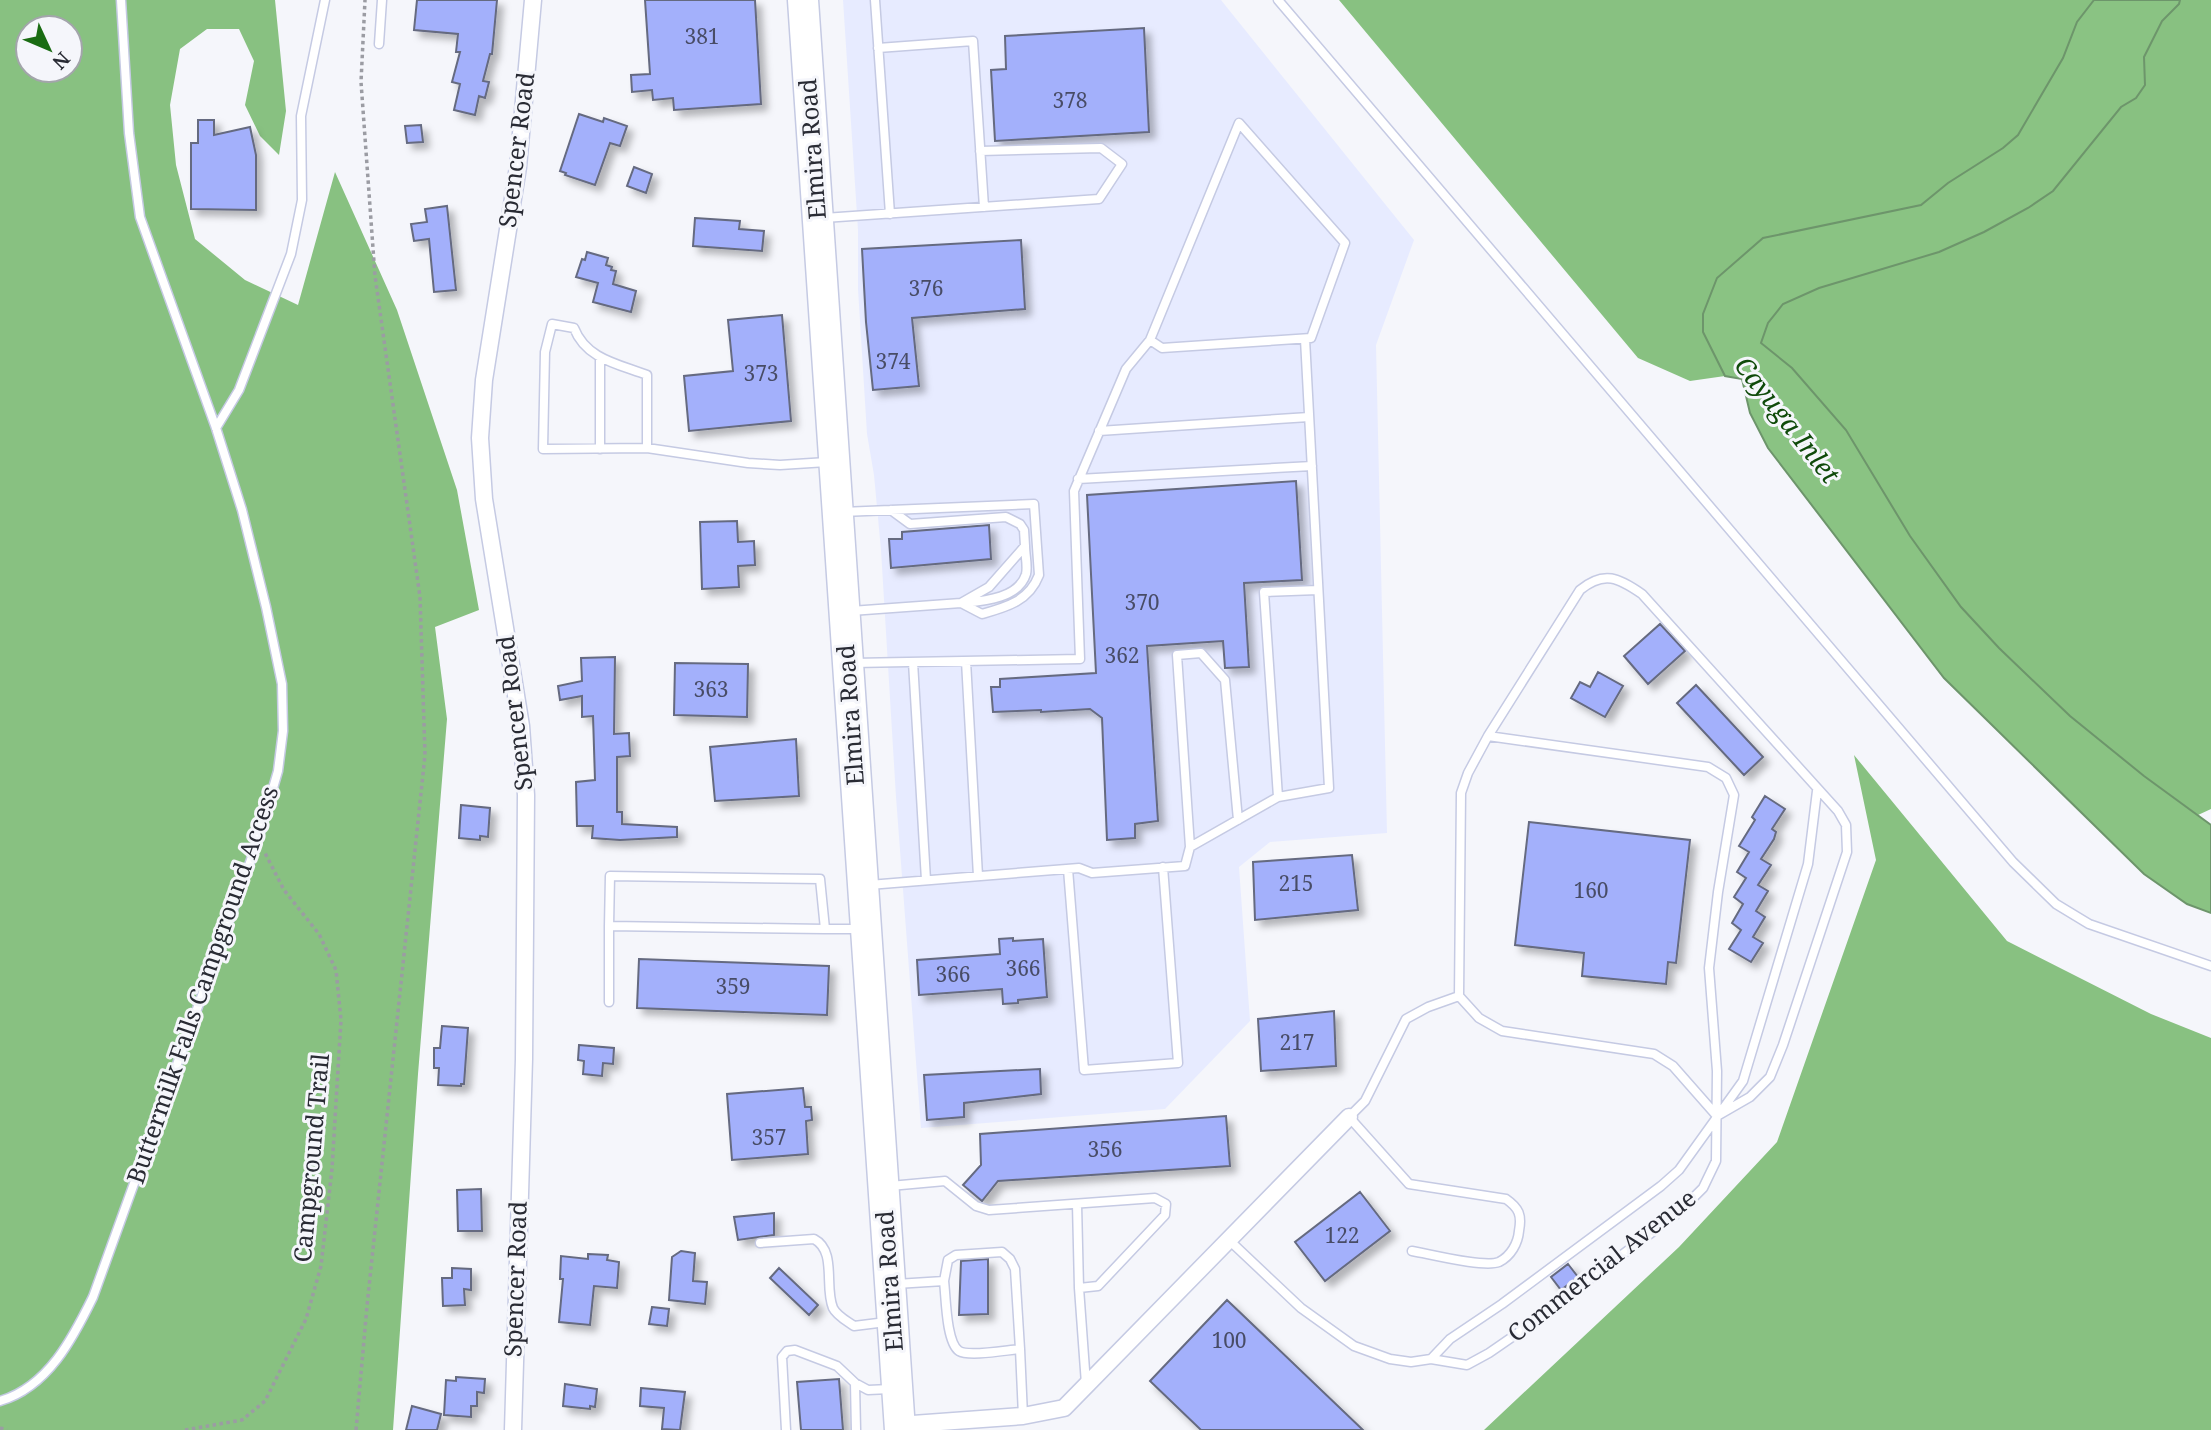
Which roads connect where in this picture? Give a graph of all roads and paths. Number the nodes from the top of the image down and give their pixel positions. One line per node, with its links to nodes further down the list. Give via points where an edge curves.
1 (121, 0): 19 (lane, Buttermilk Falls Campground Access, via 129,133 140,217)
2 (325, 0): 19 (lane, via 301,116 302,200 291,254 239,390)
3 (365, 0): 74 (path, via 361,82 375,276 421,597 425,755)
4 (382, 0): 9 (lane)
5 (533, 0): 75 (street, Spencer Road, via 518,167 484,380 480,438 484,499 521,726 526,795)
6 (803, 0): 14 (highway, Elmira Road)
7 (875, 0): 10 (lane)
8 (1278, 0): 49 (lane, via 2013,862 2056,904 2089,924)
9 (379, 44)
10 (878, 48): 11 (lane, via 973,41); 13 (lane)
11 (980, 151): 12 (lane); 12 (lane, via 1101,148 1122,164 1099,199)
12 (984, 207): 13 (lane)
13 (890, 214): 14 (lane)
14 (818, 219): 23 (highway, Elmira Road)
15 (1305, 339): 16 (lane, via 1162,348); 16 (lane, via 1311,338 1345,243 1240,122); 18 (lane)
16 (1150, 340): 20 (lane, via 1126,369)
17 (600, 358): 21 (lane); 21 (lane, via 586,349 574,328 552,324 545,352 543,449); 22 (lane, via 647,375)
18 (1310, 417): 20 (lane); 24 (lane)
19 (216, 428): 39 (lane, Buttermilk Falls Campground Access, via 242,510 282,684 278,771)
20 (1099, 430): 25 (lane)
21 (600, 449): 22 (lane)
22 (648, 449): 23 (lane, via 759,464)
23 (834, 461): 27 (highway, Elmira Road)
24 (1312, 466): 25 (lane); 29 (lane)
25 (1078, 479): 32 (lane, via 1073,491 1080,659)
26 (891, 510): 27 (lane); 28 (lane, via 910,524 1006,517 1024,530); 30 (lane, via 1034,504 1039,575 1035,586 1012,606 982,614)
27 (837, 512): 31 (highway, Elmira Road)
28 (1025, 547): 30 (lane, via 989,587); 30 (lane, via 1026,573 1017,587 1010,593)
29 (1318, 590): 37 (lane, via 1329,788); 37 (lane, via 1264,592)
30 (961, 603): 31 (lane)
31 (844, 612): 34 (highway, Elmira Road)
32 (966, 661): 33 (lane); 43 (lane)
33 (913, 662): 34 (lane); 44 (lane)
34 (847, 663): 45 (highway, Elmira Road)
35 (1488, 736): 36 (lane, via 1580,590 1601,578 1613,578 1642,594); 50 (lane, via 1461,793); 52 (lane, Commercial Avenue, via 1708,767 1726,778 1734,795 1709,968)
36 (1817, 790): 52 (lane, via 1808,864 1754,1050 1743,1081); 52 (lane, via 1846,825 1847,852 1770,1077 1750,1097)
37 (1278, 797): 38 (lane)
38 (1238, 820): 40 (lane); 40 (lane, via 1225,680 1200,653 1177,655)
39 (257, 844): 68 (lane, Buttermilk Falls Campground Access, via 93,1297 75,1336 53,1365); 73 (path, Campground Trail, via 284,890 320,934 336,970 341,1020 321,1266 306,1319 265,1401 242,1420)
40 (1190, 847): 41 (lane, via 1185,866)
41 (1163, 867): 42 (lane, via 1092,873); 42 (lane, via 1178,1063 1084,1070)
42 (1068, 869): 43 (lane)
43 (978, 876): 44 (lane)
44 (926, 880): 45 (lane)
45 (863, 886): 48 (highway, Elmira Road)
46 (609, 926): 47 (lane); 47 (lane, via 610,876 624,876 820,879); 51 (lane)
47 (825, 929): 48 (lane)
48 (866, 930): 54 (highway, Elmira Road)
49 (2211, 966)
50 (1459, 996): 52 (lane, via 1479,1018 1502,1031 1654,1054 1673,1066); 53 (lane, via 1406,1019 1365,1101)
51 (609, 1002)
52 (1717, 1116): 64 (lane, Commercial Avenue, via 1679,1170 1661,1186 1450,1339); 64 (lane, Commercial Avenue, via 1716,1161 1703,1188 1679,1212 1489,1353 1467,1365)
53 (1349, 1117): 56 (street); 58 (lane, via 1409,1184 1506,1199 1517,1206 1521,1218 1518,1239 1512,1252 1499,1262 1487,1265)
54 (883, 1186): 55 (lane, via 945,1181 976,1206 989,1210); 60 (highway, Elmira Road)
55 (1077, 1204): 61 (lane); 61 (lane, via 1155,1198 1166,1203 1166,1215 1098,1286)
56 (1230, 1241): 64 (lane, Commercial Avenue, via 1301,1308 1354,1346 1390,1359); 66 (street)
57 (760, 1243): 62 (lane, via 814,1239 821,1243 833,1308 840,1317 854,1326)
58 (1412, 1251)
59 (944, 1281): 60 (lane); 63 (lane, via 951,1340 958,1350); 63 (lane, via 948,1260 956,1255 1002,1252 1010,1259 1015,1269)
60 (890, 1284): 62 (highway, Elmira Road)
61 (1079, 1288): 66 (lane)
62 (892, 1322): 67 (highway, Elmira Road)
63 (1020, 1349): 69 (lane)
64 (1431, 1359)
65 (855, 1383): 67 (lane, via 868,1390); 76 (lane, via 836,1366 787,1351 782,1357); 77 (lane)
66 (1086, 1386): 69 (street, via 1064,1408)
67 (897, 1388): 71 (highway, Elmira Road)
68 (0, 1401)
69 (1023, 1416): 71 (street)
70 (0, 1428): 72 (path)
71 (900, 1428)
72 (7, 1430)
73 (185, 1430)
74 (356, 1430)
75 (513, 1430)
76 (786, 1430)
77 (856, 1430)

